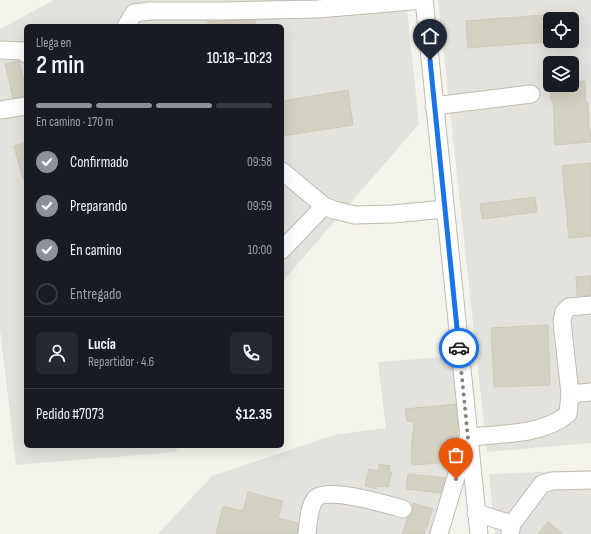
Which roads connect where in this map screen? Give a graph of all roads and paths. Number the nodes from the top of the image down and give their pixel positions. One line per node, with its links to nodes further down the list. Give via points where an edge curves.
1 (424, 0): 2 (street, via 318,10 150,11 134,13); 7 (street)
2 (127, 24)
3 (0, 50): 4 (street)
4 (24, 51)
5 (531, 94): 7 (street)
6 (24, 106): 8 (street)
7 (434, 106): 11 (street)
8 (0, 110)
9 (284, 173): 10 (street)
10 (324, 206): 11 (street, via 356,215); 12 (street)
11 (445, 210): 16 (street)
12 (284, 247)
13 (591, 305): 15 (street, via 569,307 564,312 562,321)
14 (591, 392): 15 (street)
15 (570, 394): 16 (street, via 568,414 561,420 533,430)
16 (468, 438): 19 (street); 22 (street)
17 (591, 480): 20 (street, via 552,481 542,484)
18 (403, 509): 21 (street, via 352,496 320,495 312,504)
19 (476, 513): 20 (street); 23 (street)
20 (511, 529)
21 (307, 534)
22 (439, 534)
23 (479, 534)

